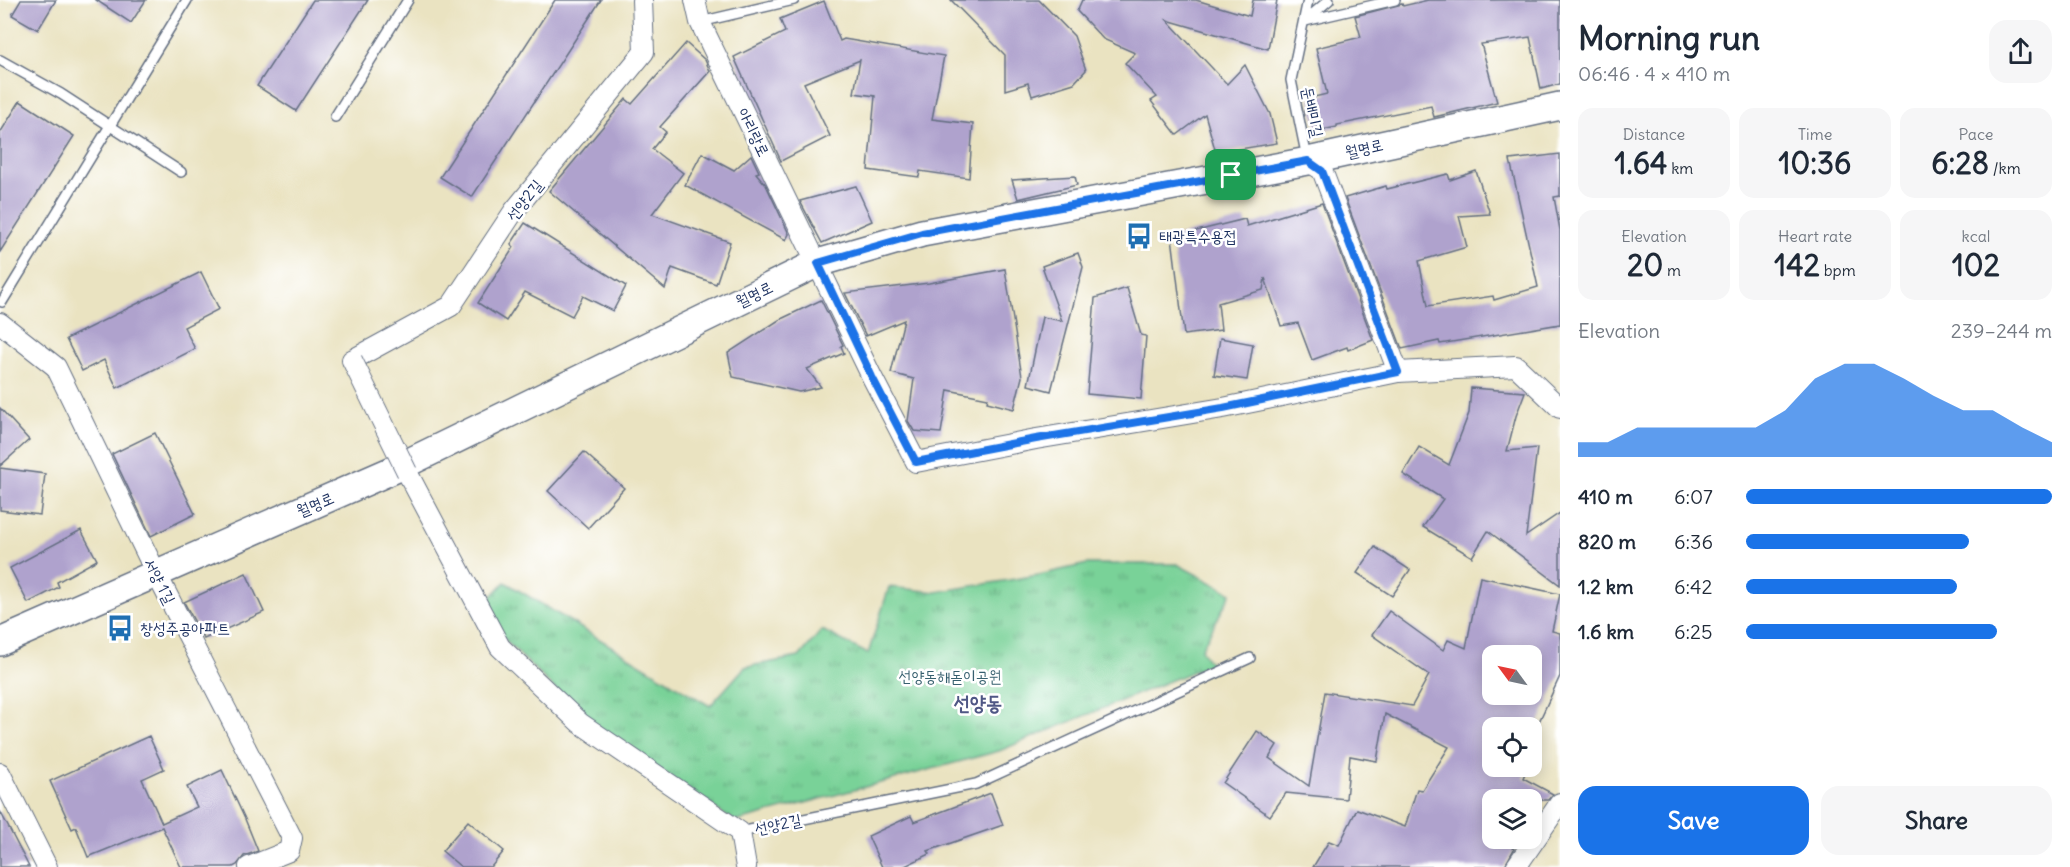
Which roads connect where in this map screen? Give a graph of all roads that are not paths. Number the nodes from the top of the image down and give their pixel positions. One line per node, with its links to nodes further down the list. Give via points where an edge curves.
1 (188, 0): 14 (lane)
2 (408, 0): 13 (lane)
3 (642, 0): 27 (street, 선양2길, bridge, via 644,52 514,212 451,306 352,360 500,647 580,723)
4 (695, 0): 10 (street, 아리랑로)
5 (794, 0): 10 (lane)
6 (1308, 0): 9 (lane, 둔배미길)
7 (1329, 0): 9 (lane)
8 (1395, 0): 9 (lane)
9 (1305, 21): 15 (lane, 둔배미길, via 1291,80)
10 (700, 22): 17 (street, 아리랑로)
11 (0, 60): 14 (lane)
12 (1560, 106): 15 (street, 월명로)
13 (335, 117)
14 (110, 125): 16 (lane); 18 (lane)
15 (1308, 161): 17 (street, 월명로, via 922,233); 20 (street, via 1322,171)
16 (181, 172)
17 (818, 263): 20 (street, 아리랑로, via 916,462 1223,408); 22 (street, 월명로, via 395,469)
18 (2, 302)
19 (0, 323): 22 (street, 서양 1길, via 56,367)
20 (1398, 372): 21 (street, via 1516,366)
21 (1560, 408)
22 (156, 573): 23 (street, 월명로); 29 (street, 서양 1길, via 292,838 289,851)
23 (0, 642)
24 (1250, 658): 27 (lane, 선양2길, via 976,784)
25 (0, 773): 28 (street)
26 (1560, 803): 31 (street)
27 (740, 832): 30 (street)
28 (47, 867)
29 (249, 867)
30 (746, 867)
31 (1516, 867)

